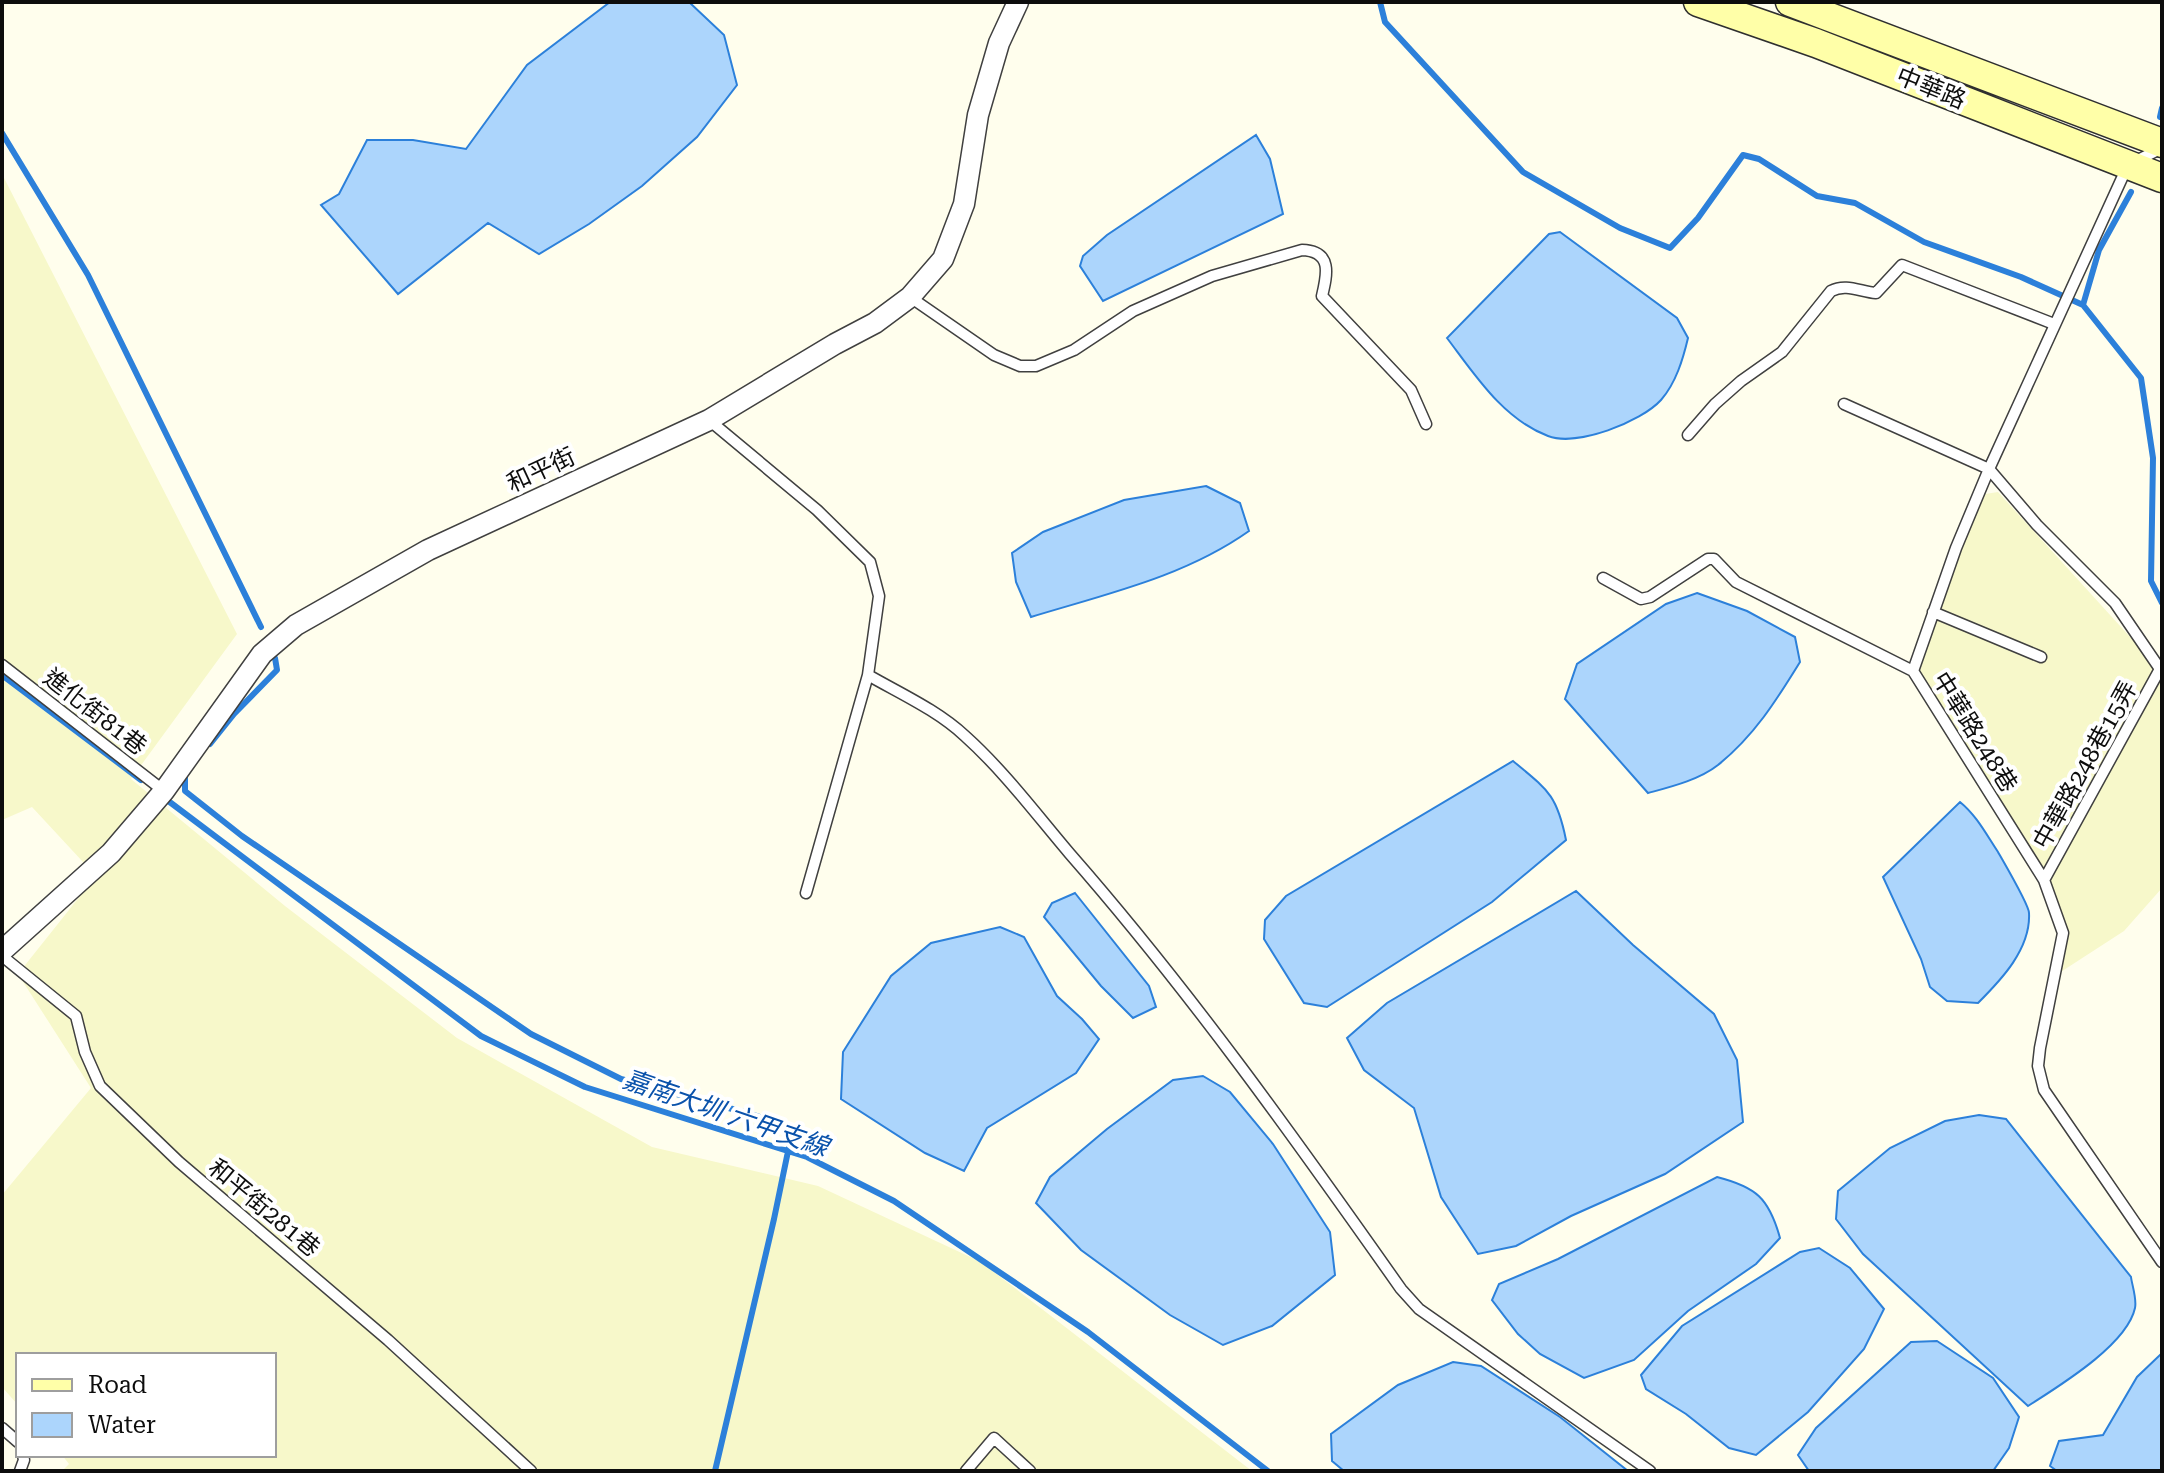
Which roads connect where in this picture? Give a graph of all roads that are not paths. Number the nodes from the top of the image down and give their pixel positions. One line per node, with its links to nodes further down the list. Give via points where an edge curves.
1 (1018, 2): 7 (street, 和平街, via 999,43 978,115 964,204 943,259)
2 (1698, 2): 5 (street, 中華路)
3 (1790, 2): 4 (street, 中華路)
4 (2162, 145): 5 (lane)
5 (2128, 165): 6 (street, 中華路); 8 (lane, 中華路248巷)
6 (2162, 178)
7 (910, 297): 10 (street, 和平街); 11 (lane, via 994,355 1020,366 1036,366 1074,350 1133,311 1212,276 1311,250 1325,260 1328,271 1322,296 1411,390)
8 (2054, 324): 12 (lane, via 1902,265 1876,293 1851,287 1831,291 1782,352 1741,381); 13 (lane, 中華路248巷)
9 (1844, 404): 13 (lane)
10 (709, 420): 20 (lane, via 870,562 879,596); 21 (street, 和平街, via 428,550 296,625 262,654)
11 (1426, 424)
12 (1688, 435)
13 (1989, 469): 15 (lane, 中華路248巷); 18 (lane, via 2115,603)
14 (1603, 578): 19 (lane, via 1641,599 1714,559 1736,582)
15 (1933, 612): 16 (lane); 19 (lane, 中華路248巷)
16 (2041, 657)
17 (2, 665): 21 (lane, 進化街81巷)
18 (2160, 669): 22 (lane, 中華路248巷15弄)
19 (1913, 671): 22 (lane, 中華路248巷)
20 (868, 675): 23 (lane); 29 (lane, via 933,711 1006,778 1125,915 1419,1309)
21 (164, 791): 24 (street, 和平街, via 111,853)
22 (2044, 880): 25 (lane, 中華路248巷, via 2063,933 2040,1048 2044,1090)
23 (806, 893)
24 (2, 953): 26 (lane, 和平街281巷, via 76,1016 85,1052 100,1086 111,1097)
25 (2162, 1262)
26 (531, 1471)
27 (966, 1471): 28 (lane, via 994,1438)
28 (1030, 1471)
29 (1650, 1471)

